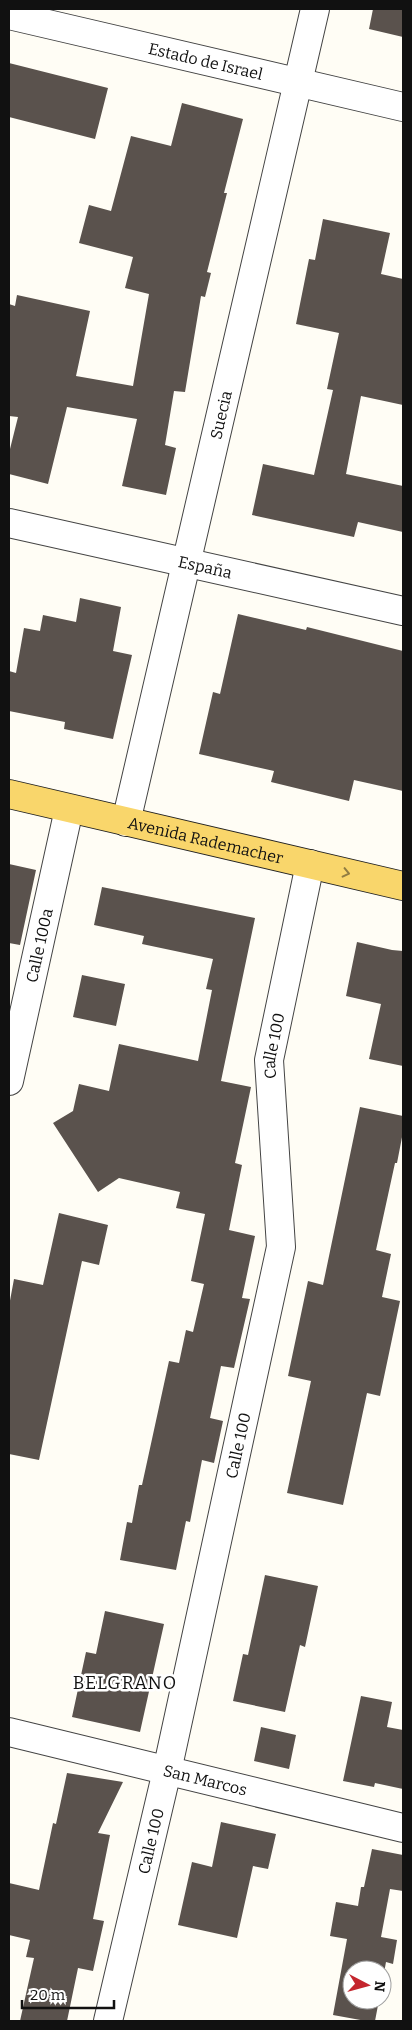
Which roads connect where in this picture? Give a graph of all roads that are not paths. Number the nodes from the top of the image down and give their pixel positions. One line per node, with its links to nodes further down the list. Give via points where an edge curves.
1 (315, 9): 3 (street, Suecia)
2 (9, 15): 3 (street, Estado de Israel)
3 (298, 82): 4 (street, Estado de Israel); 6 (street, Suecia)
4 (403, 107)
5 (9, 522): 6 (street, España)
6 (186, 562): 7 (street, España); 10 (street, Suecia)
7 (403, 612)
8 (9, 794): 9 (main road, Avenida Rademacher)
9 (70, 810): 10 (main road, Avenida Rademacher); 13 (street, Calle 100a)
10 (126, 822): 11 (main road, Avenida Rademacher)
11 (310, 864): 12 (main road, Avenida Rademacher, one-way to 12); 15 (street, Calle 100, via 269,1060 281,1247)
12 (403, 886)
13 (9, 1081)
14 (9, 1732): 15 (street, San Marcos)
15 (167, 1771): 16 (street, San Marcos); 17 (street, Calle 100)
16 (403, 1828)
17 (108, 2021)

